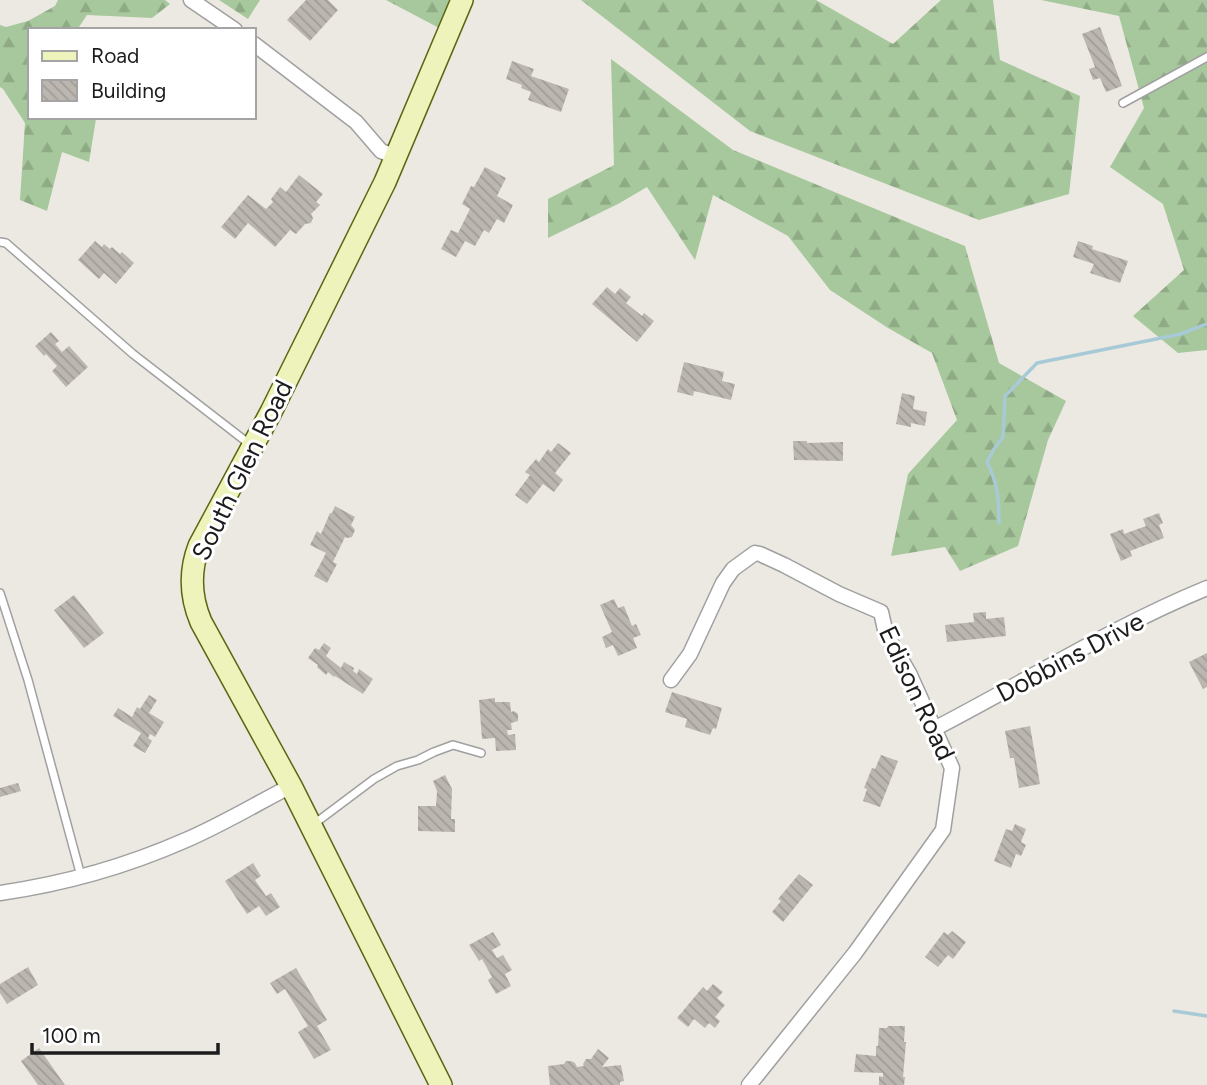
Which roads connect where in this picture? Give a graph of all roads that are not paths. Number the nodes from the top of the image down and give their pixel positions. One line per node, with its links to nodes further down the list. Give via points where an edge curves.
1 (191, 0): 3 (street)
2 (462, 0): 7 (main road, South Glen Road)
3 (232, 28)
4 (256, 46): 7 (street, via 356,121 381,151)
5 (1207, 57): 6 (lane)
6 (1123, 103)
7 (396, 157): 9 (main road, South Glen Road)
8 (0, 242): 9 (lane, via 132,354)
9 (252, 446): 15 (main road, South Glen Road, via 199,546 192,594 201,622)
10 (1207, 588): 13 (street, Dobbins Drive, via 1086,646)
11 (0, 593): 17 (lane)
12 (671, 680): 13 (street, Edison Road, via 690,654 723,583 745,559 760,554 881,612 886,634)
13 (934, 729): 20 (street, Edison Road, via 952,768 943,830 855,953)
14 (481, 753): 16 (lane, via 453,745 397,766)
15 (290, 786): 16 (main road, South Glen Road); 17 (street, via 186,840)
16 (311, 827): 19 (main road, South Glen Road)
17 (81, 876): 18 (street)
18 (0, 893)
19 (441, 1085)
20 (749, 1085)

